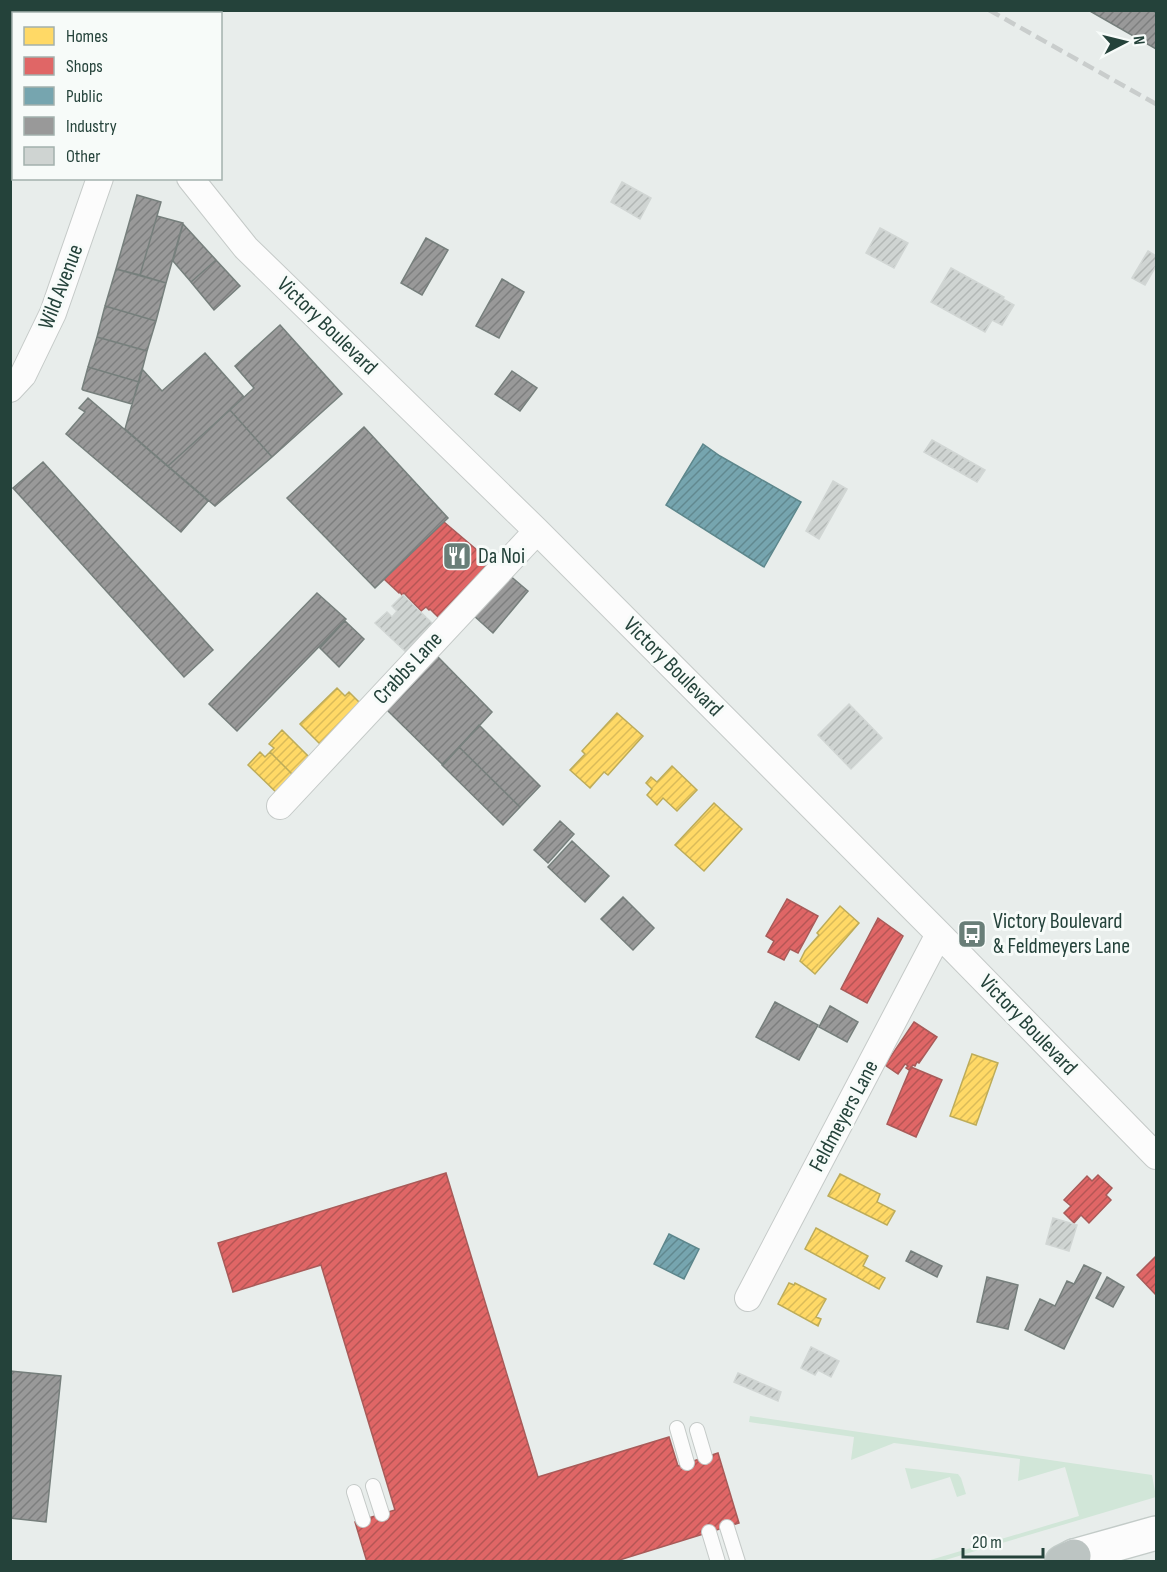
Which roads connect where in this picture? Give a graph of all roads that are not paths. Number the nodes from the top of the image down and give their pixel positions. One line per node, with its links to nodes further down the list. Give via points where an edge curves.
1 (99, 180): 3 (street, Wild Avenue, via 54,313 23,375)
2 (192, 180): 4 (street, Victory Boulevard, via 246,248)
3 (10, 389)
4 (537, 531): 5 (street, Crabbs Lane); 6 (street, Victory Boulevard)
5 (280, 806)
6 (939, 934): 7 (street, Victory Boulevard); 8 (street, Feldmeyers Lane)
7 (1156, 1156)
8 (748, 1298)
9 (677, 1428): 12 (lane)
10 (697, 1430): 11 (lane)
11 (705, 1457)
12 (687, 1463)
13 (373, 1486): 15 (lane)
14 (354, 1492): 16 (lane)
15 (382, 1514)
16 (363, 1520)
17 (727, 1527): 22 (lane)
18 (709, 1532): 21 (lane)
19 (1156, 1533): 20 (main road)
20 (1064, 1560)
21 (718, 1562)
22 (738, 1562)

